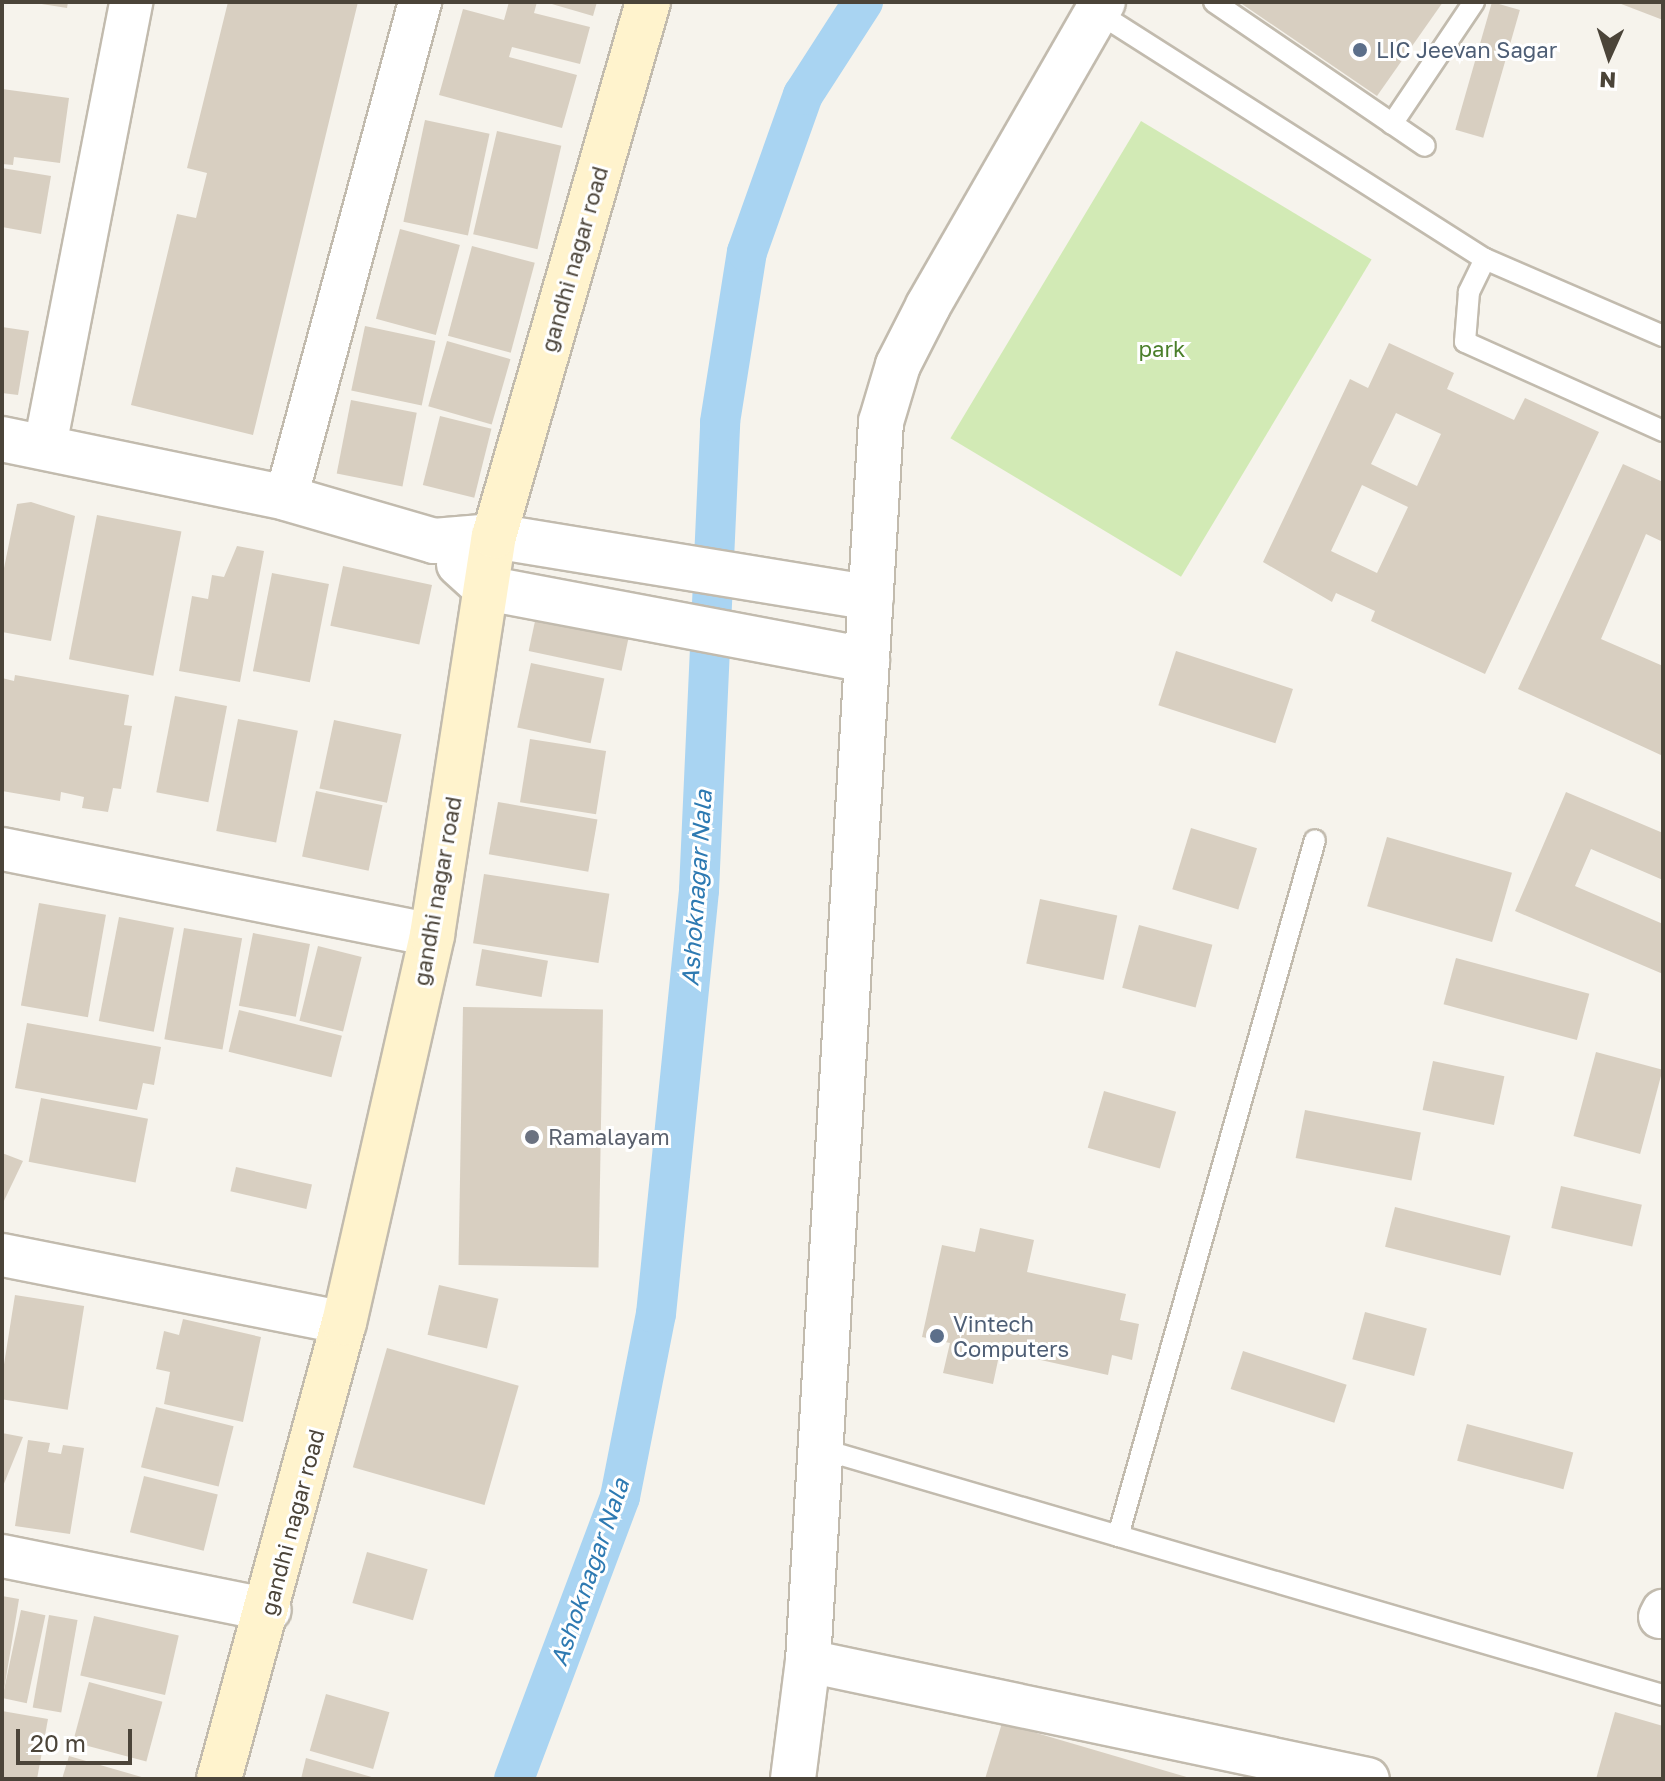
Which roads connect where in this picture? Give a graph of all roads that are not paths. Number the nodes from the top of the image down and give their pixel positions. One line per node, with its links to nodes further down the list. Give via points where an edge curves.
1 (131, 2): 13 (street)
2 (420, 2): 14 (street)
3 (648, 2): 15 (main road, gandhi nagar road)
4 (1474, 2): 7 (lane)
5 (1222, 4): 7 (lane)
6 (1100, 7): 9 (lane); 18 (street, via 898,365 881,422)
7 (1392, 124): 8 (lane)
8 (1425, 146)
9 (1485, 259): 10 (lane); 11 (lane, via 1469,292 1465,342)
10 (1663, 336)
11 (1663, 431)
12 (2, 439): 13 (street)
13 (45, 446): 14 (street)
14 (286, 498): 16 (street)
15 (511, 538): 16 (street); 17 (main road, gandhi nagar road); 18 (street)
16 (434, 541): 17 (street)
17 (486, 588): 19 (street); 22 (main road, gandhi nagar road)
18 (851, 595): 19 (street)
19 (867, 660): 25 (street)
20 (1315, 840): 26 (lane)
21 (2, 849): 22 (street)
22 (432, 935): 24 (main road, gandhi nagar road)
23 (2, 1255): 24 (street)
24 (344, 1323): 28 (main road, gandhi nagar road)
25 (821, 1449): 26 (lane); 29 (street)
26 (1118, 1536): 30 (lane)
27 (2, 1556): 28 (street)
28 (270, 1610): 31 (main road, gandhi nagar road)
29 (808, 1661): 32 (street); 33 (street)
30 (1663, 1695)
31 (219, 1779)
32 (793, 1779)
33 (1368, 1779)

